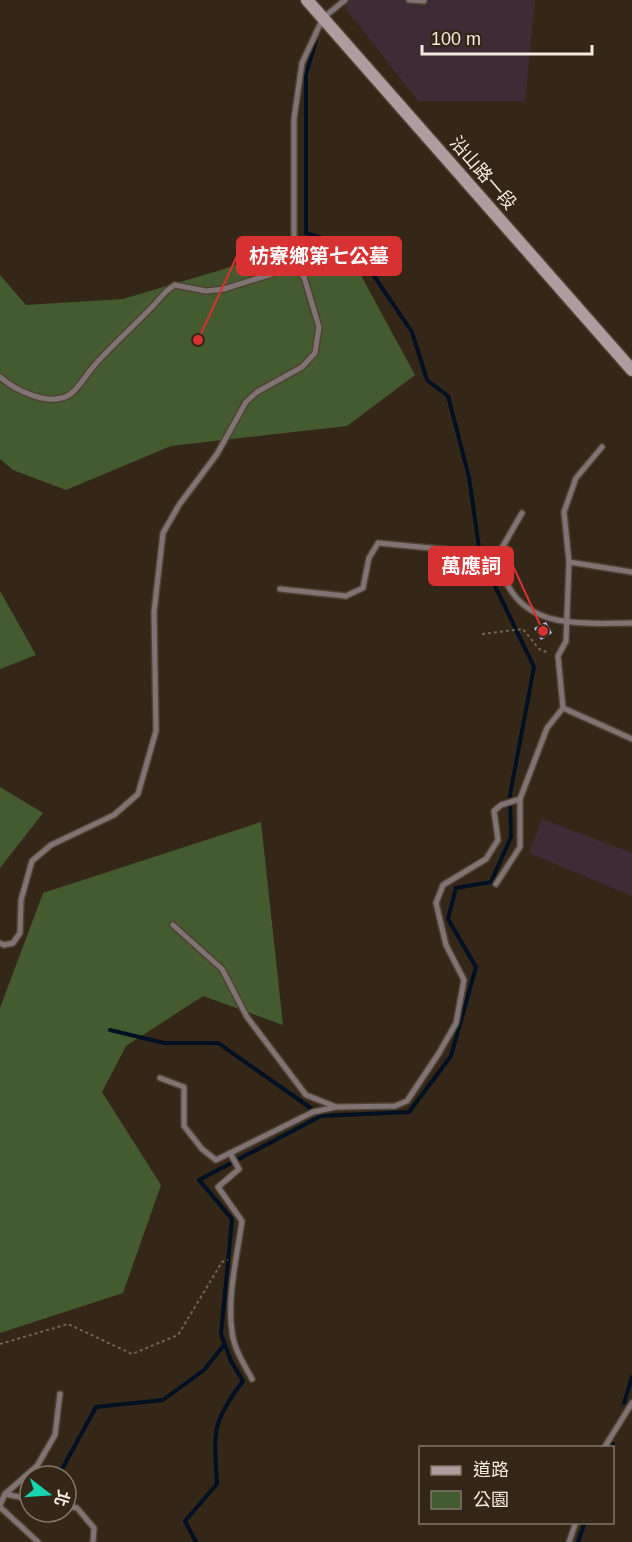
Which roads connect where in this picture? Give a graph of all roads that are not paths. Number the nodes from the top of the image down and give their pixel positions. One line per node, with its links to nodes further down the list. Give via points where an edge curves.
1 (307, 0): 5 (main road, 沿山路一段)
2 (345, 0): 5 (lane)
3 (409, 0): 4 (lane)
4 (424, 1)
5 (323, 18): 6 (lane, via 302,63 294,119); 7 (main road, 沿山路一段)
6 (294, 267): 8 (lane, via 224,289 206,291 175,285 116,340 69,395 55,399 32,395); 22 (lane, via 304,277 319,327 315,353 302,367 246,402 217,454 163,533 154,612 156,731 138,794 114,815 51,844 32,861 21,900 20,933 14,943)
7 (632, 370)
8 (0, 377)
9 (602, 447): 12 (lane, via 576,477 564,512)
10 (522, 513): 11 (lane)
11 (493, 559): 14 (lane, via 378,543 369,558 363,588 346,596); 15 (lane, via 512,594 524,606)
12 (568, 562): 13 (lane); 15 (lane)
13 (632, 572)
14 (280, 589)
15 (565, 623): 16 (lane); 17 (lane, via 566,641 558,656)
16 (632, 623)
17 (563, 708): 18 (lane); 19 (lane, via 547,728)
18 (632, 739)
19 (519, 800): 20 (lane, via 520,847); 24 (lane, via 494,811 498,840 486,859 443,885 436,903 446,945 464,980 456,1023 439,1053 407,1101 395,1106)
20 (496, 884)
21 (173, 925): 24 (lane, via 222,969 248,1017 306,1095)
22 (0, 942)
23 (159, 1078): 25 (lane, via 184,1087 184,1126 202,1149 216,1160)
24 (336, 1107): 25 (lane, via 313,1112)
25 (231, 1156): 26 (lane, via 239,1169 218,1187 242,1221 232,1332 238,1354)
26 (252, 1378)
27 (60, 1395): 30 (lane, via 56,1435 36,1466)
28 (632, 1403): 29 (lane)
29 (605, 1446)
30 (5, 1494): 31 (lane); 32 (lane)
31 (18, 1497)
32 (0, 1506): 35 (lane)
33 (78, 1509): 36 (lane, via 94,1527)
34 (575, 1524): 37 (lane)
35 (38, 1542)
36 (93, 1542)
37 (569, 1542)

